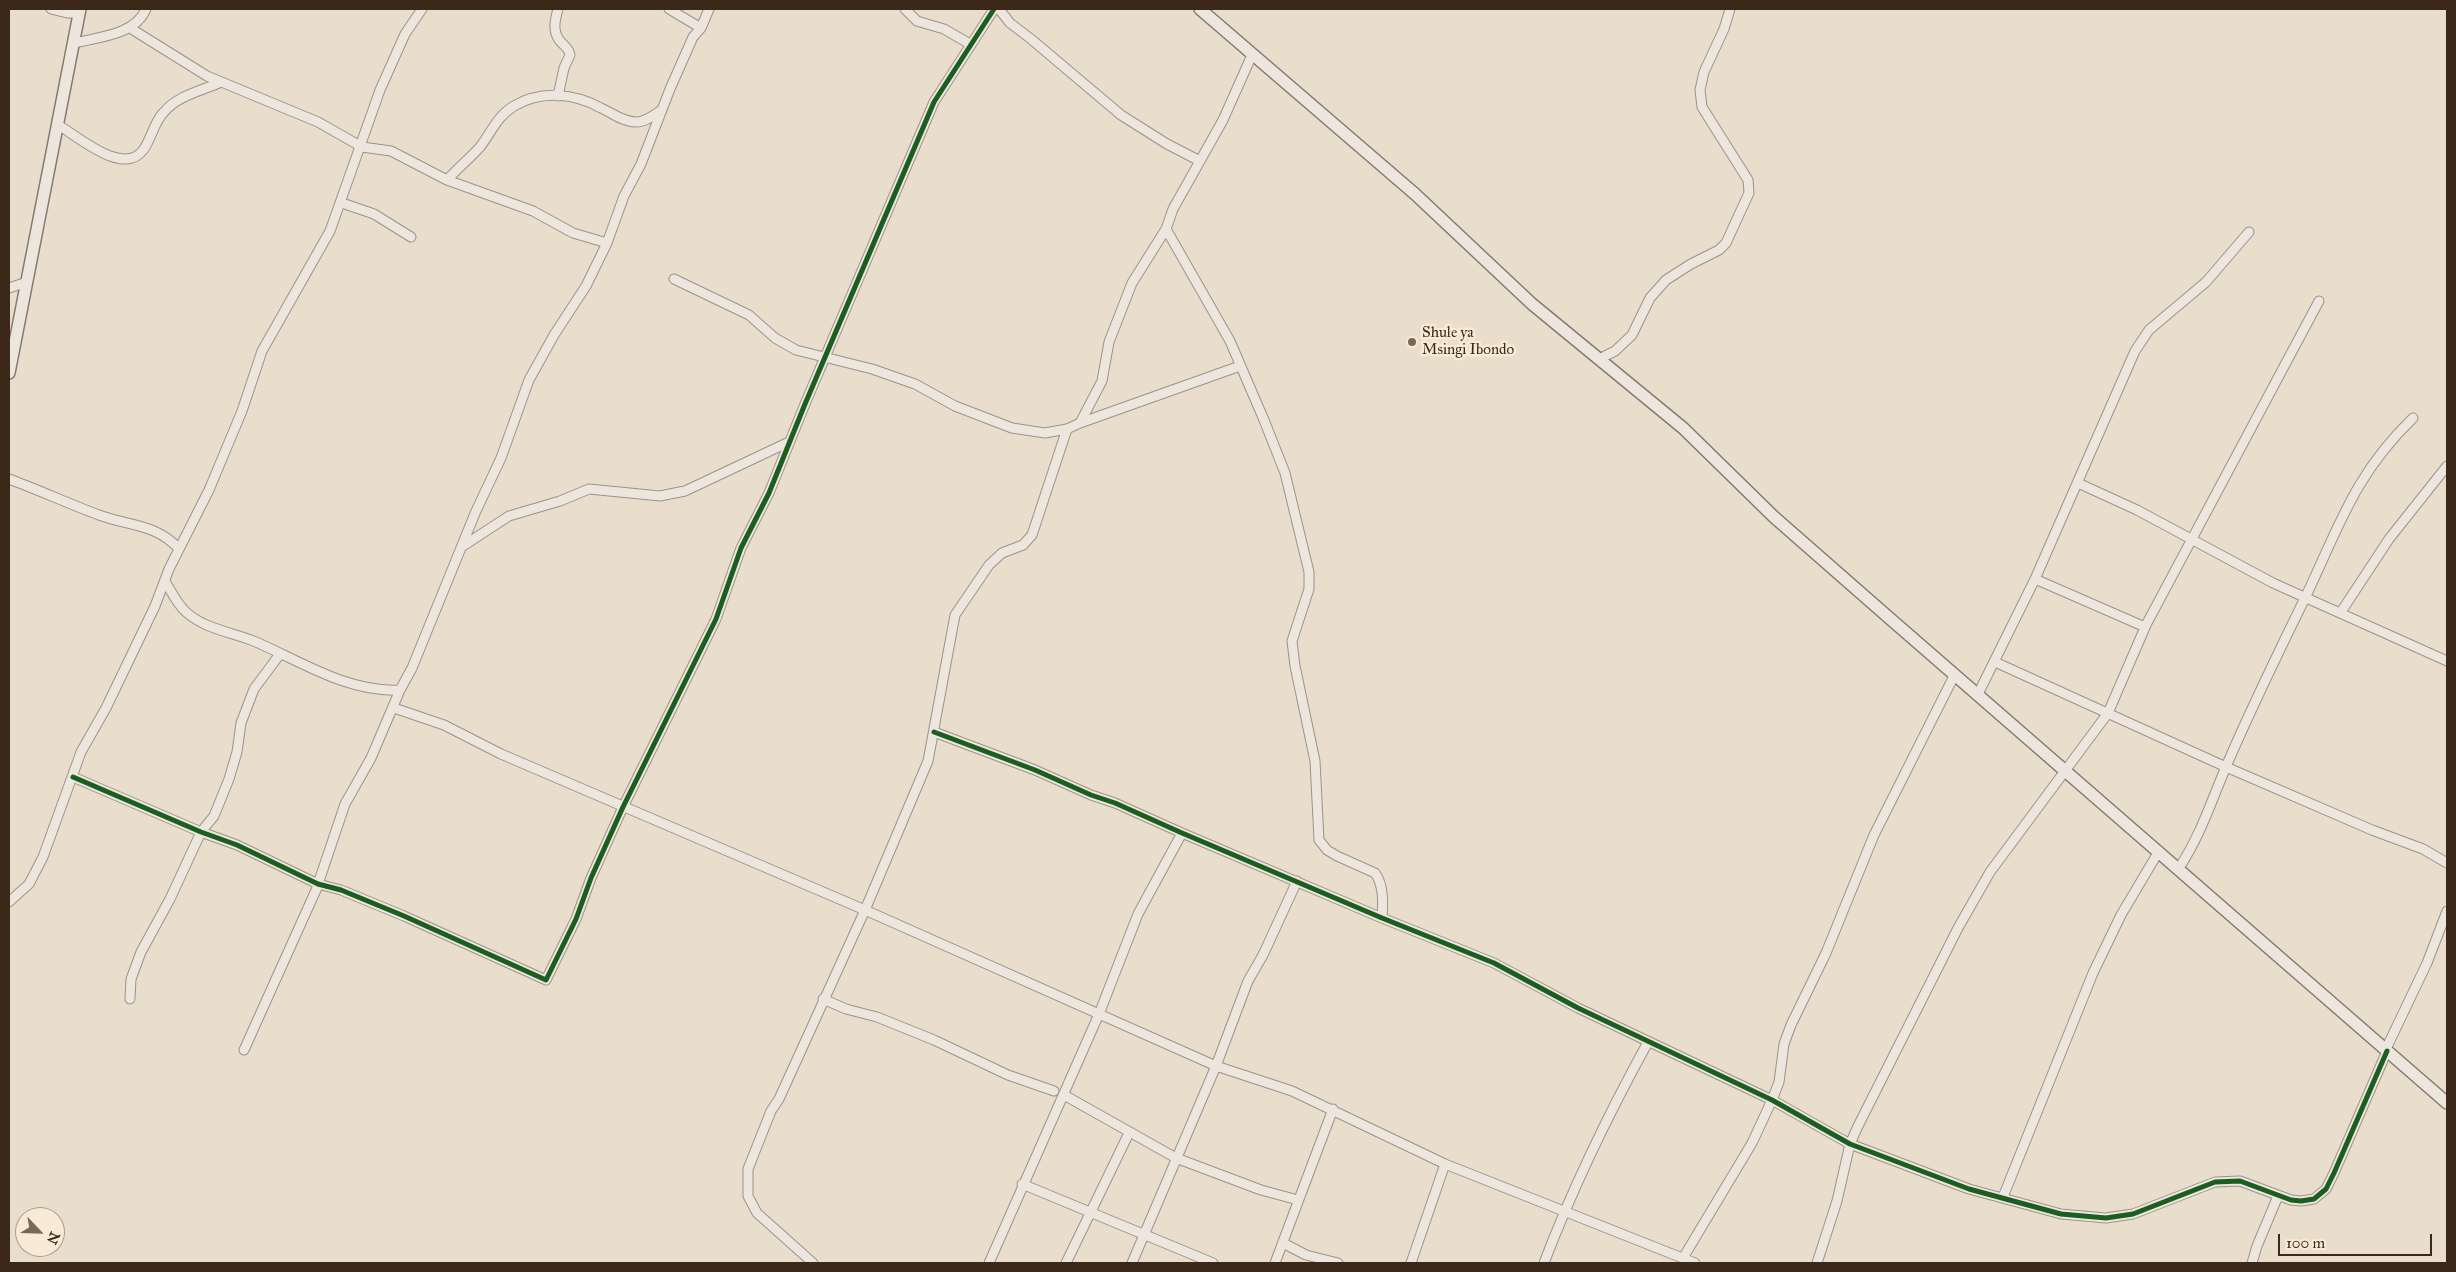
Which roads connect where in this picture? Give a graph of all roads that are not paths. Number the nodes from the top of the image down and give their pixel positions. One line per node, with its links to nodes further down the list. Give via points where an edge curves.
1 (51, 9): 12 (street, via 67,13)
2 (146, 9): 13 (street)
3 (422, 9): 22 (street, via 402,41 369,117)
4 (558, 9): 19 (street, via 554,27 570,55)
5 (669, 9): 14 (street)
6 (709, 9): 14 (street)
7 (905, 9): 16 (street, via 917,21 944,29)
8 (994, 9): 16 (street)
9 (999, 9): 23 (street, via 1010,23 1122,115)
10 (1200, 9): 17 (main road)
11 (1730, 9): 35 (street, via 1704,72 1700,90 1702,107 1748,180 1749,193 1726,243 1666,280 1650,298 1632,335 1615,351)
12 (79, 11): 15 (main road)
13 (130, 28): 15 (street); 18 (street, via 192,68)
14 (701, 28): 20 (street, via 693,37)
15 (74, 43): 21 (main road)
16 (970, 44): 34 (street, via 934,102)
17 (1252, 55): 23 (street); 35 (main road, via 1415,194 1532,304)
18 (221, 82): 21 (street, via 174,102 163,112 144,149 126,159 96,150); 22 (street, via 318,122)
19 (558, 96): 20 (street, via 579,98 626,121 646,120); 24 (street, via 528,98 512,107 499,118 480,147)
20 (660, 112): 29 (street)
21 (58, 125): 31 (main road)
22 (362, 146): 24 (street, via 391,151); 25 (street)
23 (1200, 161): 26 (street, via 1173,209)
24 (448, 180): 29 (street, via 533,211 573,233)
25 (342, 203): 28 (street, via 374,214); 47 (street, via 316,258 262,351 242,411 209,490)
26 (1166, 229): 36 (street, via 1222,326); 39 (street, via 1132,283 1109,342 1102,381)
27 (2249, 232): 44 (street, via 2206,282 2149,330 2125,372)
28 (410, 237)
29 (607, 243): 46 (street, via 586,286 529,380 501,458)
30 (674, 279): 34 (street, via 749,315 785,345)
31 (27, 282): 32 (street); 37 (main road)
32 (9, 288)
33 (2320, 301): 45 (street)
34 (826, 357): 40 (street, via 916,384 955,406 1012,428 1045,433); 41 (street)
35 (1600, 358): 56 (main road, via 1683,428 1774,517)
36 (1240, 366): 39 (street); 76 (street, via 1285,473 1309,572 1309,589 1292,641 1315,761 1319,840 1327,850 1375,873 1382,898)
37 (9, 373)
38 (2413, 418): 50 (street, via 2382,449 2361,479 2340,517)
39 (1080, 423): 40 (street)
40 (1067, 429): 61 (street, via 1032,535 1023,545 1002,553 989,565 955,615)
41 (789, 442): 46 (street, via 685,491 660,496 589,489 509,516); 65 (street, via 769,493 741,548 716,619)
42 (2447, 466): 51 (street, via 2389,538)
43 (9, 479): 47 (street, via 101,516 159,532 170,538)
44 (2078, 483): 45 (street); 48 (street)
45 (2191, 538): 50 (street); 52 (street)
46 (463, 546): 57 (street)
47 (179, 549): 49 (street)
48 (2035, 579): 52 (street); 55 (street)
49 (165, 581): 53 (street, via 186,612 204,624 255,641); 64 (street, via 106,708 81,752)
50 (2305, 597): 51 (street); 62 (street)
51 (2341, 612): 54 (street)
52 (2145, 627): 60 (street)
53 (280, 654): 57 (street, via 348,683 384,691); 66 (street, via 254,689 241,723 229,779 214,816)
54 (2447, 661)
55 (1995, 662): 58 (street); 60 (street)
56 (1955, 674): 58 (main road); 86 (street, via 1874,835 1826,953 1791,1025)
57 (400, 690): 59 (street)
58 (1978, 694): 63 (main road)
59 (394, 708): 65 (street, via 444,726); 72 (street, via 345,804)
60 (2108, 713): 62 (street); 63 (street)
61 (934, 732): 67 (street, via 1035,770); 74 (street, via 928,761)
62 (2226, 767): 69 (street, via 2423,849); 70 (street, via 2202,830)
63 (2066, 771): 68 (main road); 90 (street, via 1980,888)
64 (73, 777): 66 (street); 73 (street, via 43,857 29,884)
65 (623, 807): 72 (street, via 590,878 576,919 546,980 404,916); 74 (street)
66 (201, 832): 72 (street, via 237,845); 77 (street, via 141,952 131,979)
67 (1182, 833): 71 (street); 79 (street, via 1138,914)
68 (2159, 851): 70 (main road); 95 (street, via 2121,915 2093,973)
69 (2447, 863)
70 (2179, 868): 82 (main road)
71 (1297, 881): 76 (street); 83 (street, via 1248,981)
72 (318, 884): 81 (street)
73 (9, 902)
74 (865, 910): 78 (street); 79 (street)
75 (2447, 911): 82 (street, via 2427,963)
76 (1382, 918): 80 (street, via 1494,962)
77 (130, 999)
78 (824, 999): 84 (street, via 877,1017 1008,1075); 102 (street, via 780,1099 771,1111 748,1169 747,1180 748,1196 757,1213)
79 (1099, 1014): 83 (street); 85 (street)
80 (1648, 1042): 86 (street); 98 (street)
81 (244, 1050)
82 (2386, 1050): 87 (main road); 94 (street, via 2326,1189 2314,1199 2301,1201)
83 (1216, 1066): 88 (street, via 1292,1091); 91 (street)
84 (1054, 1091)
85 (1064, 1095): 89 (street); 93 (street)
86 (1772, 1100): 90 (street); 101 (street, via 1752,1142)
87 (2447, 1103)
88 (1333, 1109): 92 (street); 96 (street)
89 (1129, 1133): 91 (street); 97 (street)
90 (1850, 1144): 95 (street, via 1951,1183); 112 (street, via 1837,1201)
91 (1176, 1158): 96 (street, via 1261,1190); 99 (street)
92 (1445, 1164): 98 (street); 109 (street)
93 (1022, 1184): 97 (street); 103 (street)
94 (2278, 1196): 95 (street, via 2240,1181 2215,1182 2134,1214 2106,1218 2061,1214); 113 (street)
95 (2003, 1198)
96 (1298, 1200): 100 (street)
97 (1092, 1212): 99 (street); 104 (street)
98 (1563, 1212): 101 (street); 110 (street)
99 (1145, 1234): 105 (street); 106 (street)
100 (1283, 1243): 107 (street); 108 (street, via 1306,1255)
101 (1683, 1258): 111 (street)
102 (813, 1263)
103 (989, 1263)
104 (1066, 1263)
105 (1132, 1263)
106 (1213, 1263)
107 (1275, 1263)
108 (1338, 1263)
109 (1411, 1263)
110 (1544, 1263)
111 (1694, 1263)
112 (1817, 1263)
113 (2252, 1263)

